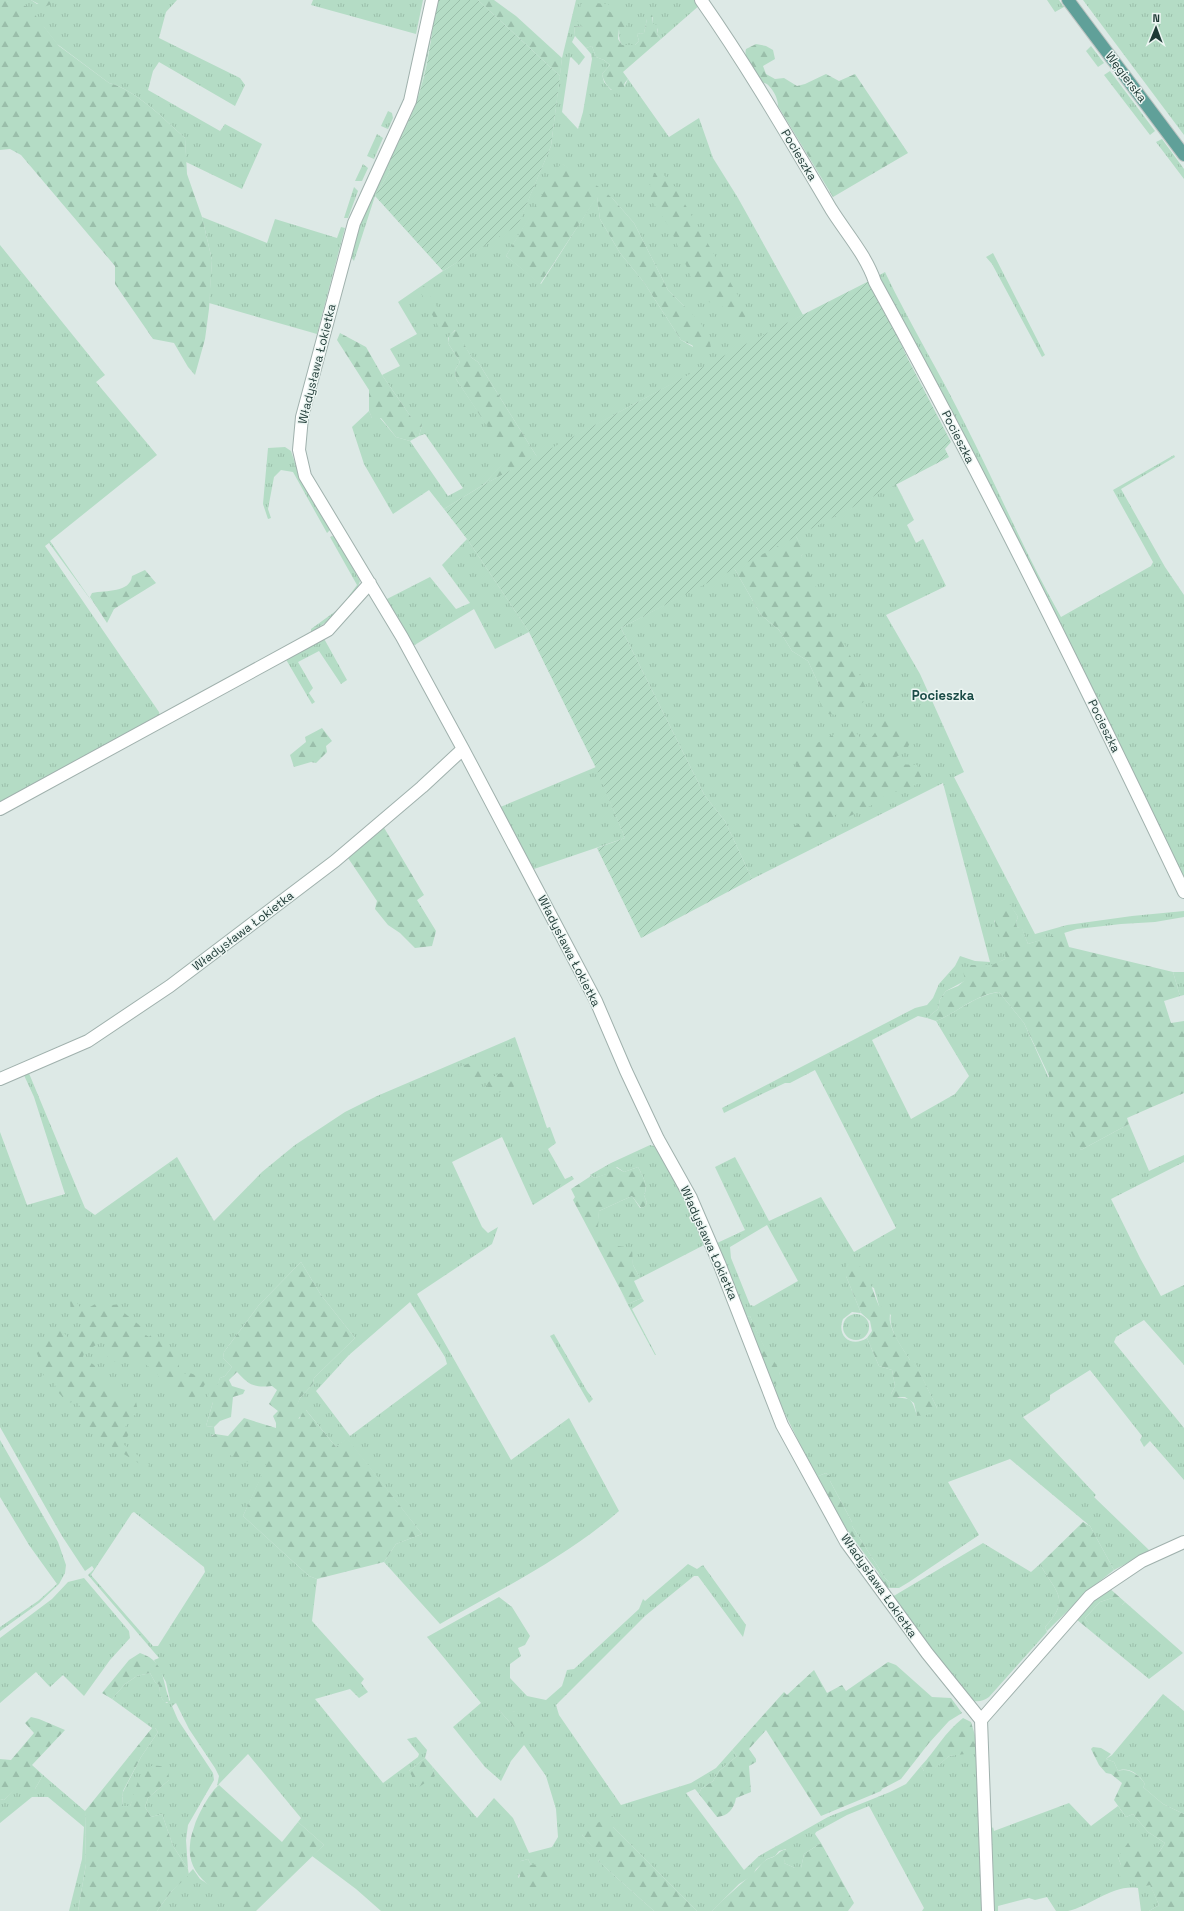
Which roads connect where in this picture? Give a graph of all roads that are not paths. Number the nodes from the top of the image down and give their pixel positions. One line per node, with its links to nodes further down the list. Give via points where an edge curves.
1 (432, 0): 5 (street, Władysława Łokietka, via 410,101 354,223 302,417 299,450 305,476)
2 (700, 0): 8 (street, Pocieszka, via 731,42 835,215 870,266 874,282 932,386 1111,738)
3 (1068, 0): 4 (main road, Węgierska)
4 (1184, 155)
5 (370, 583): 6 (street, Władysława Łokietka); 7 (street, via 328,630)
6 (463, 749): 9 (street, Władysława Łokietka, via 335,861 170,986 88,1041); 11 (street, Władysława Łokietka, via 596,1001 654,1131 691,1198 719,1262 782,1425 846,1542 927,1653)
7 (0, 809)
8 (1184, 892)
9 (0, 1079)
10 (1184, 1542): 11 (street, via 1142,1561 1090,1596)
11 (981, 1720): 12 (street)
12 (988, 1911)

